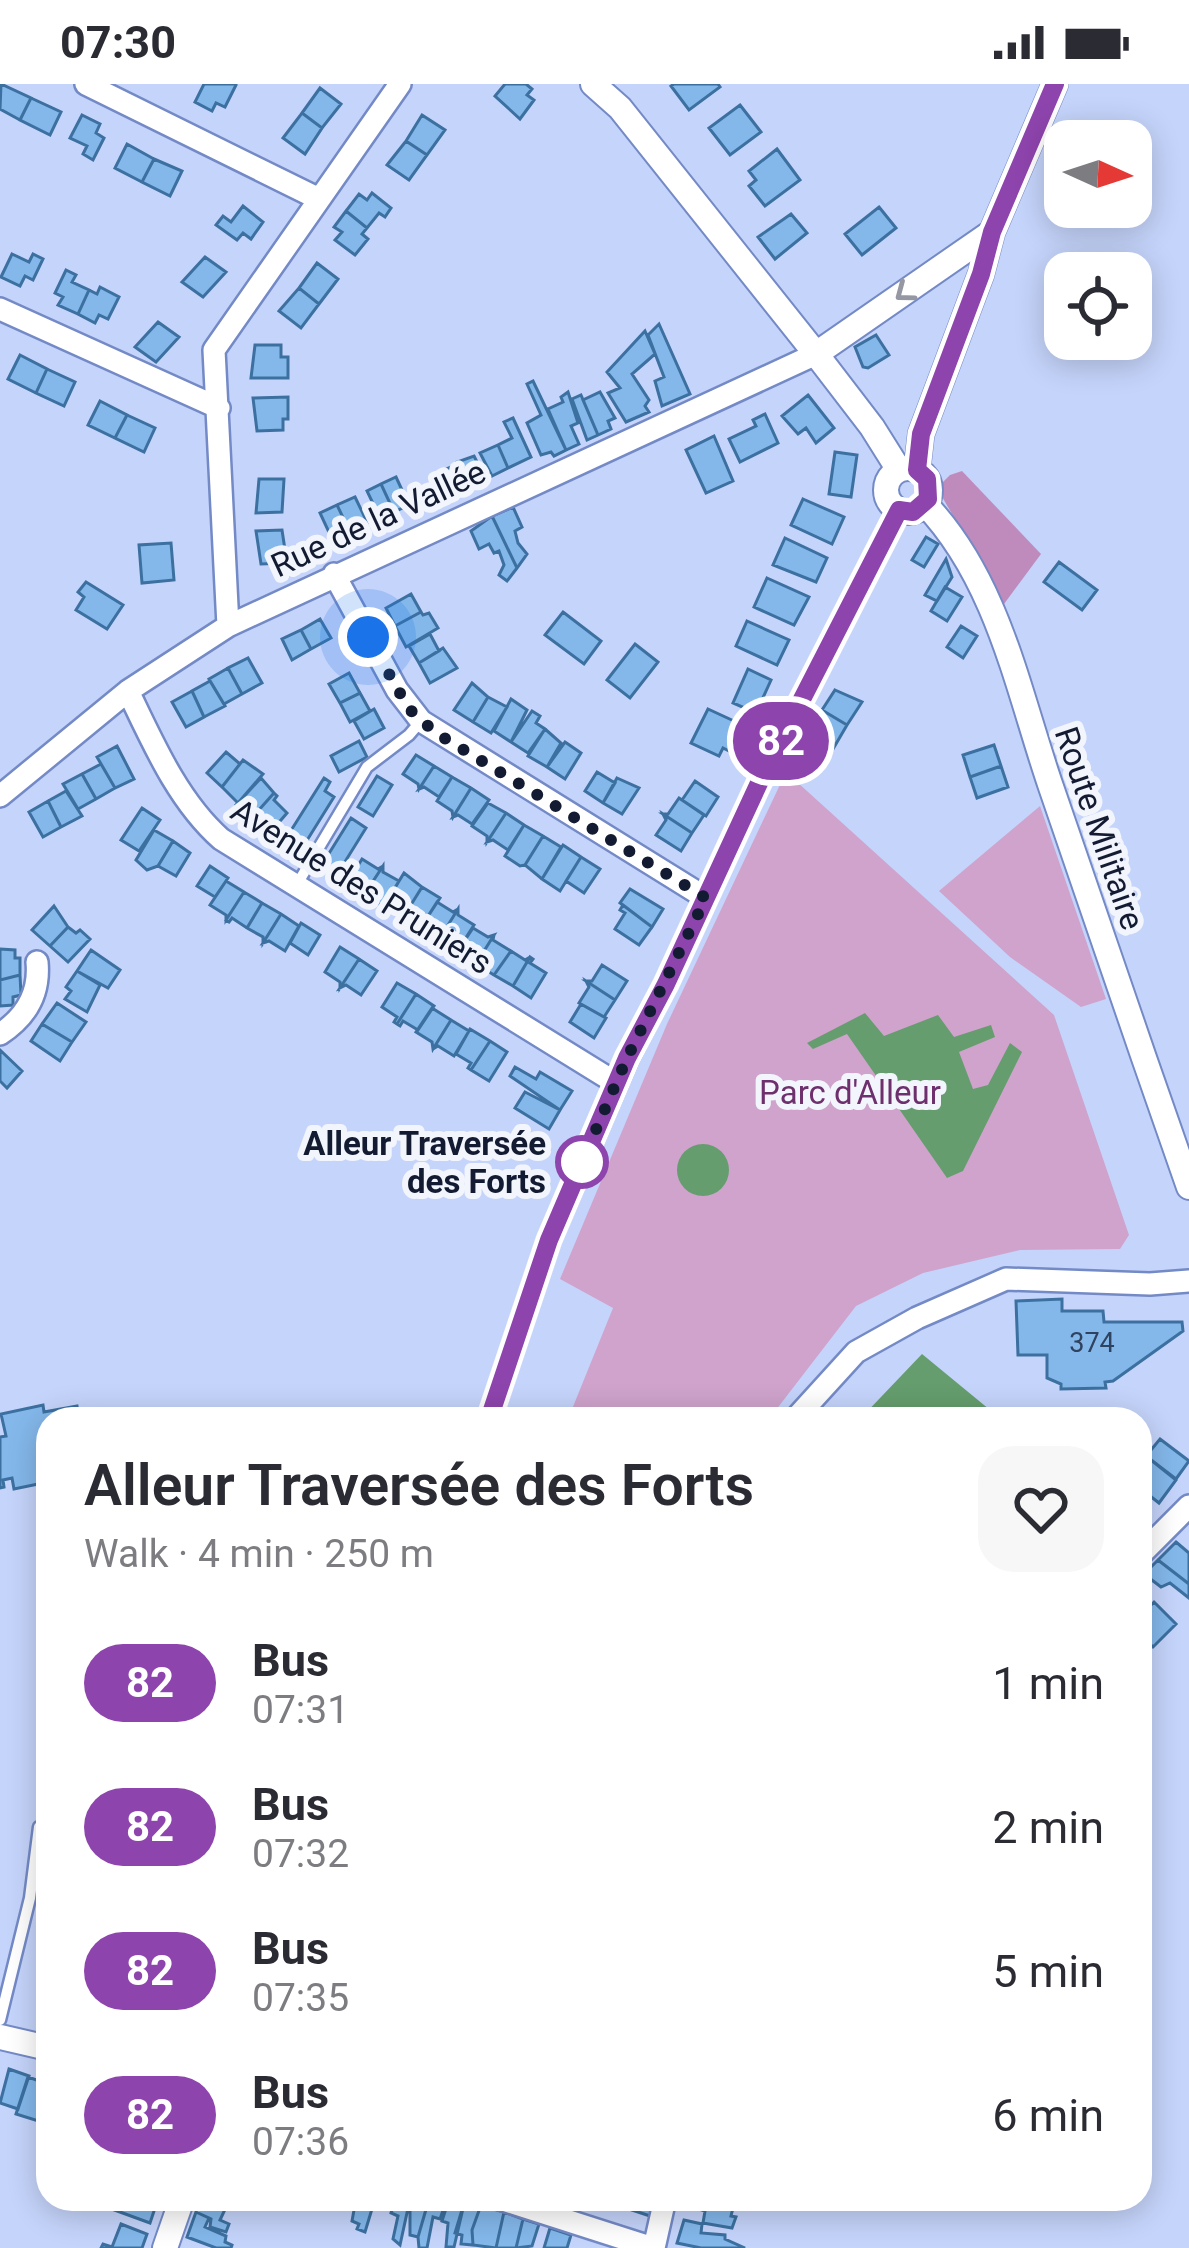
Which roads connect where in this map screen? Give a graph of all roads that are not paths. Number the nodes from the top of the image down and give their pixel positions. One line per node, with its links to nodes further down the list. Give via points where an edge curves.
1 (86, 84): 5 (street)
2 (400, 84): 5 (street)
3 (593, 84): 8 (street)
4 (1055, 84): 6 (street)
5 (319, 199): 9 (street, via 214,350)
6 (992, 232): 8 (street, one-way to 8); 11 (street)
7 (0, 309): 9 (street)
8 (816, 354): 10 (street); 14 (street, Rue de la Vallée)
9 (219, 408): 15 (street)
10 (872, 427): 11 (street); 12 (street)
11 (921, 434): 12 (street)
12 (908, 470): 13 (street, via 929,485); 13 (street, via 889,480 887,494)
13 (912, 507): 20 (street, via 759,783); 24 (street, Route Militaire, via 948,529 1000,626)
14 (334, 574): 15 (street, Rue de la Vallée); 17 (street)
15 (228, 626): 16 (street, Rue de la Vallée)
16 (128, 691): 18 (street, Rue de la Vallée); 19 (street, Avenue des Pruniers, via 204,824)
17 (422, 721): 19 (lane, via 367,767); 20 (street)
18 (0, 796)
19 (296, 886): 23 (street, Avenue des Pruniers)
20 (706, 898): 23 (street)
21 (37, 962): 22 (street, via 33,1000)
22 (0, 1034)
23 (616, 1083): 26 (street, via 549,1240)
24 (1189, 1187)
25 (1189, 1281): 27 (street, via 1006,1279 856,1352)
26 (493, 1407)
27 (807, 1407)
28 (1189, 1506): 29 (street)
29 (1152, 1544)
30 (36, 1879): 31 (lane)
31 (0, 2020)
32 (0, 2037): 33 (street)
33 (36, 2045)
34 (178, 2211): 37 (street)
35 (537, 2211): 38 (street)
36 (662, 2211): 38 (street)
37 (165, 2248)
38 (653, 2248)

